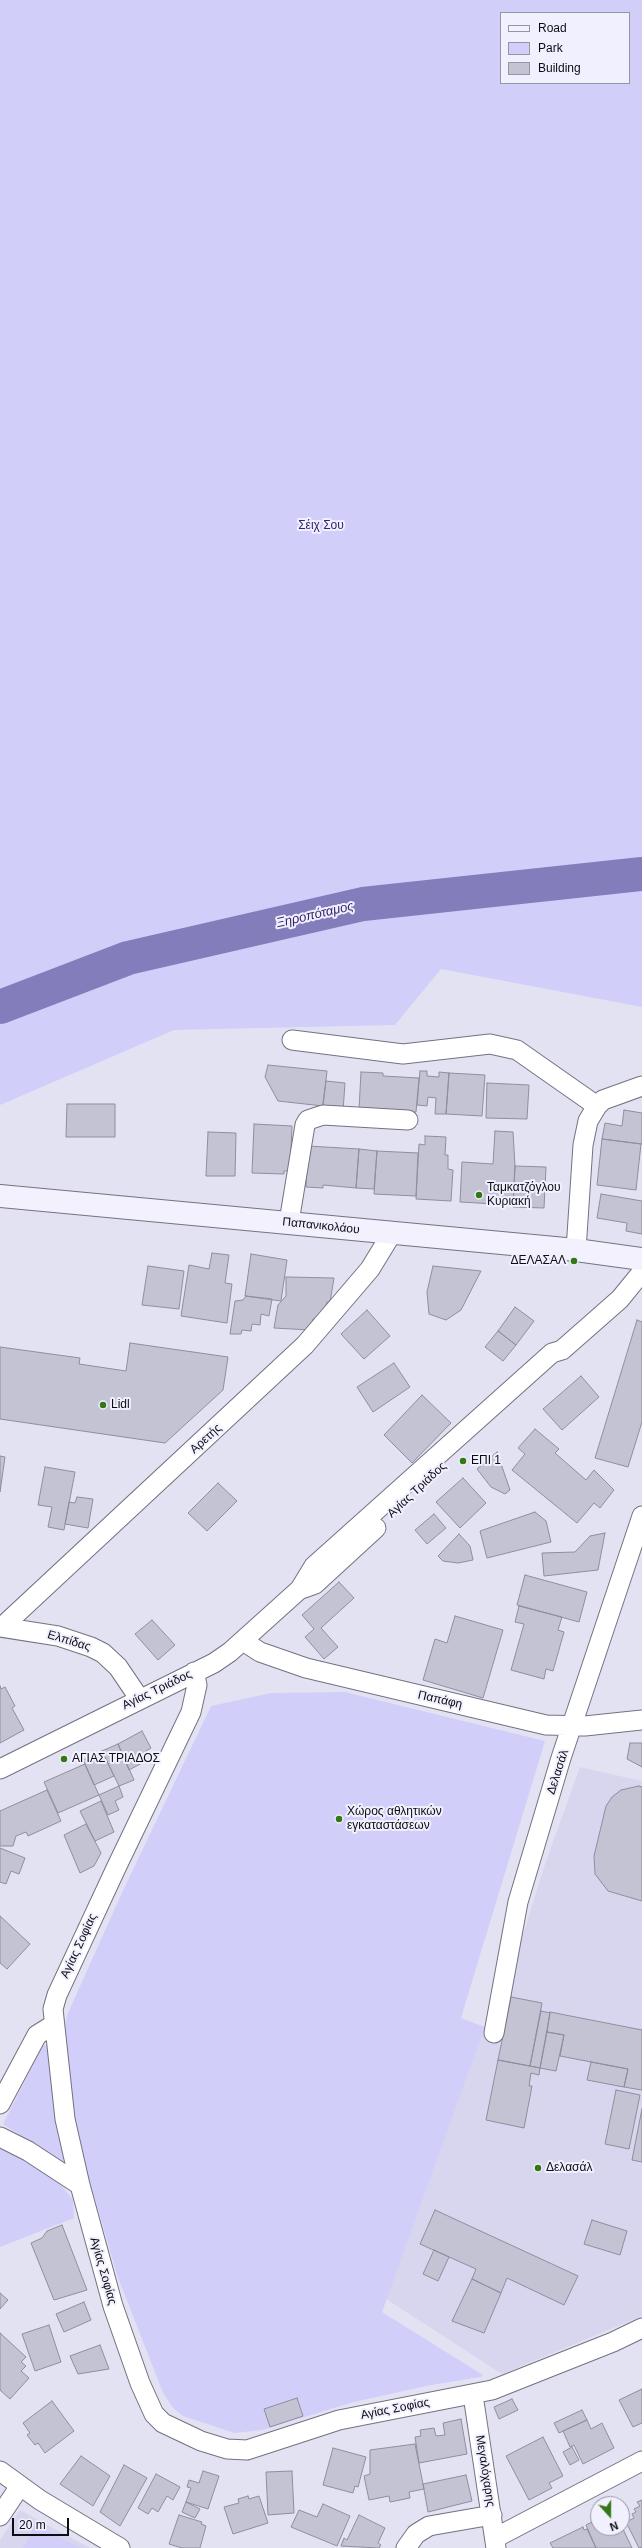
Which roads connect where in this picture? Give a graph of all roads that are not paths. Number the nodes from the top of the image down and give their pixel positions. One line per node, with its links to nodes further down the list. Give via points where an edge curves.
1 (292, 1040): 3 (street, via 403,1054 490,1044 517,1050)
2 (642, 1086): 3 (street, via 613,1095)
3 (597, 1106): 8 (street, via 585,1133)
4 (408, 1120): 6 (street, via 323,1115 308,1120 305,1125)
5 (0, 1196): 6 (main road, Παπανικολάου)
6 (289, 1222): 7 (main road, Παπανικολάου)
7 (392, 1233): 8 (main road, Παπανικολάου); 12 (street, Αρετής, via 370,1269 305,1345)
8 (576, 1250): 9 (main road, Παπανικολάου)
9 (642, 1259)
10 (642, 1272): 13 (street, Αγίας Τριάδος, via 620,1299 562,1350 552,1353 320,1561 300,1589)
11 (642, 1516): 17 (street, Δελασάλ)
12 (1, 1627): 15 (street, Ελπίδας, via 58,1636 103,1653 118,1667)
13 (243, 1641): 14 (street, Αγίας Τριάδος, via 214,1662); 17 (street, Παπάφη, via 260,1652 306,1668 546,1725)
14 (194, 1672): 15 (street, Αγίας Τριάδος); 19 (street, Αγίας Σοφίας, via 197,1685 191,1712 57,1995 53,2009)
15 (139, 1698): 18 (street, Αγίας Τριάδος)
16 (642, 1720): 17 (street, Παπάφη)
17 (573, 1726): 20 (street, Δελασάλ, via 518,1902)
18 (0, 1769)
19 (53, 2025): 21 (street, via 37,2035); 23 (street, Αγίας Σοφίας, via 65,2118)
20 (494, 2033)
21 (0, 2104)
22 (0, 2137): 23 (street, via 28,2150)
23 (80, 2185): 27 (street, Αγίας Σοφίας, via 107,2286 133,2364 150,2409 164,2423 213,2445 240,2451 339,2420)
24 (642, 2328): 26 (street, Αγίας Σοφίας)
25 (642, 2334): 26 (street, Αγίας Σοφίας)
26 (613, 2342): 27 (street, Αγίας Σοφίας, via 509,2384)
27 (473, 2394): 31 (street, Μεγαλόχαρης)
28 (642, 2461): 33 (street)
29 (0, 2471): 30 (street)
30 (20, 2486): 32 (street); 34 (street)
31 (492, 2515): 33 (street, Μεγαλόχαρης); 35 (street, via 429,2526 416,2534)
32 (0, 2516)
33 (495, 2543)
34 (120, 2548)
35 (406, 2548)

